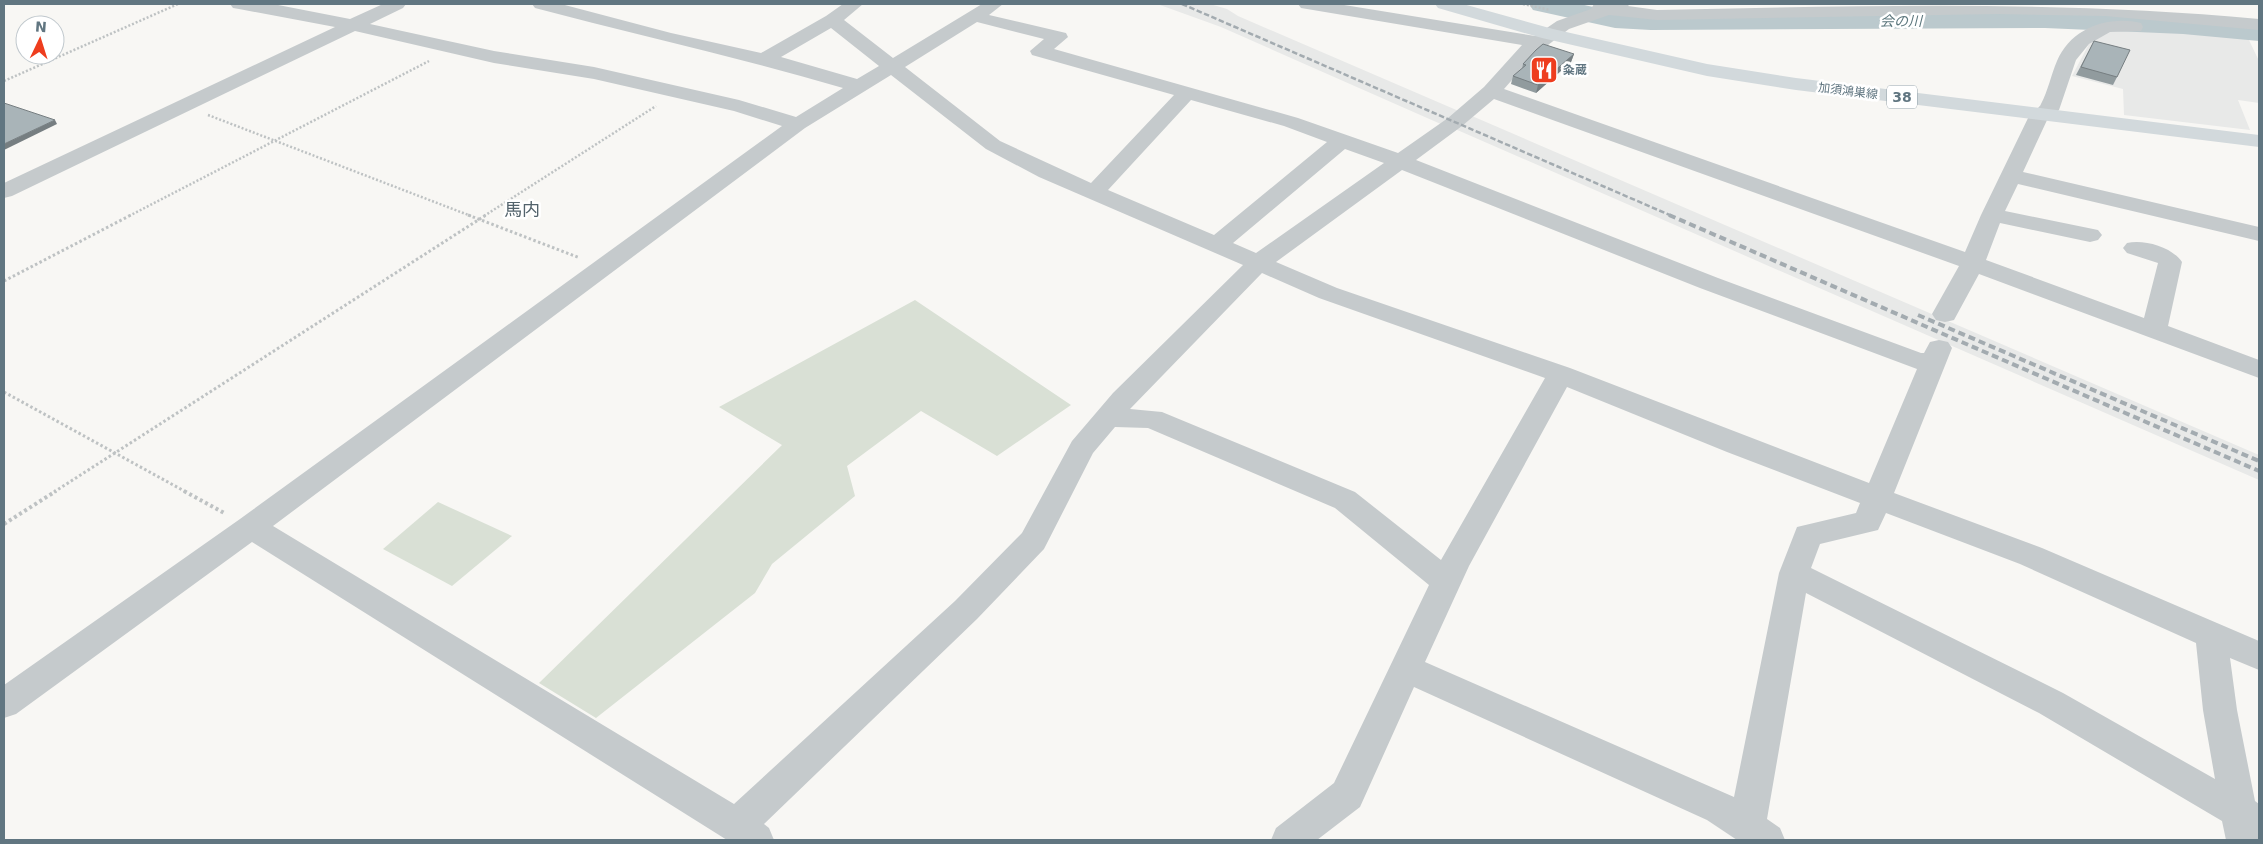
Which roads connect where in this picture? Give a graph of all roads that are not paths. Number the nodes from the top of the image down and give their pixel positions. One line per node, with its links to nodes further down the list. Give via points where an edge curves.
1 (239, 4): 14 (street, via 298,13)
2 (397, 4): 14 (street)
3 (541, 4): 17 (street)
4 (854, 4): 12 (street)
5 (1307, 4): 16 (street)
6 (1444, 4): 16 (main road, 加須鴻巣線 / 38)
7 (2248, 4): 13 (street)
8 (1996, 6): 9 (street, via 1657,14); 10 (street)
9 (1602, 8): 16 (street)
10 (2168, 9): 13 (street)
11 (984, 10): 18 (street); 21 (street, via 1059,37 1039,51)
12 (832, 20): 17 (street); 18 (street)
13 (2259, 22)
14 (351, 26): 23 (street, via 594,73 739,106); 28 (street)
15 (2259, 37): 22 (street, via 2106,26 2082,40 2067,59 2049,110)
16 (1542, 38): 20 (street); 22 (main road, 加須鴻巣線 / 38, via 1796,84)
17 (764, 59): 19 (street)
18 (892, 67): 19 (street); 29 (street, via 994,145 1047,172)
19 (858, 86): 23 (street)
20 (1491, 91): 26 (street, via 1455,122); 36 (street)
21 (1187, 93): 24 (street); 29 (street)
22 (2040, 114): 25 (main road, 加須鴻巣線 / 38); 27 (street)
23 (798, 124): 43 (street)
24 (1342, 140): 26 (street); 33 (street)
25 (2259, 141)
26 (1400, 161): 35 (street); 42 (street, via 1709,283 1913,359 1936,355)
27 (2011, 176): 30 (street); 31 (street)
28 (4, 191)
29 (1095, 191): 33 (street)
30 (1992, 215): 32 (street); 36 (street)
31 (2259, 234)
32 (2090, 235)
33 (1218, 244): 35 (street)
34 (2135, 248): 38 (street, via 2164,256 2170,262)
35 (1260, 262): 40 (street, via 1328,293); 41 (street)
36 (1973, 263): 37 (street); 38 (street)
37 (1945, 314)
38 (2154, 330): 39 (street)
39 (2259, 370)
40 (1561, 374): 42 (street); 45 (street)
41 (1108, 417): 45 (street, via 1152,419 1345,500); 51 (street, via 1082,448 1033,541)
42 (1878, 499): 44 (street, via 1867,522 1808,535); 46 (street, via 2031,556)
43 (251, 527): 49 (street); 51 (street)
44 (1794, 573): 50 (street, via 2051,703); 52 (street)
45 (1446, 581): 48 (street)
46 (2211, 636): 47 (street); 50 (street, via 2220,710)
47 (2259, 656)
48 (1406, 668): 52 (street, via 1720,808); 53 (street, via 1346,795)
49 (4, 704)
50 (2247, 825)
51 (746, 833)
52 (1757, 833)
53 (1289, 840)

